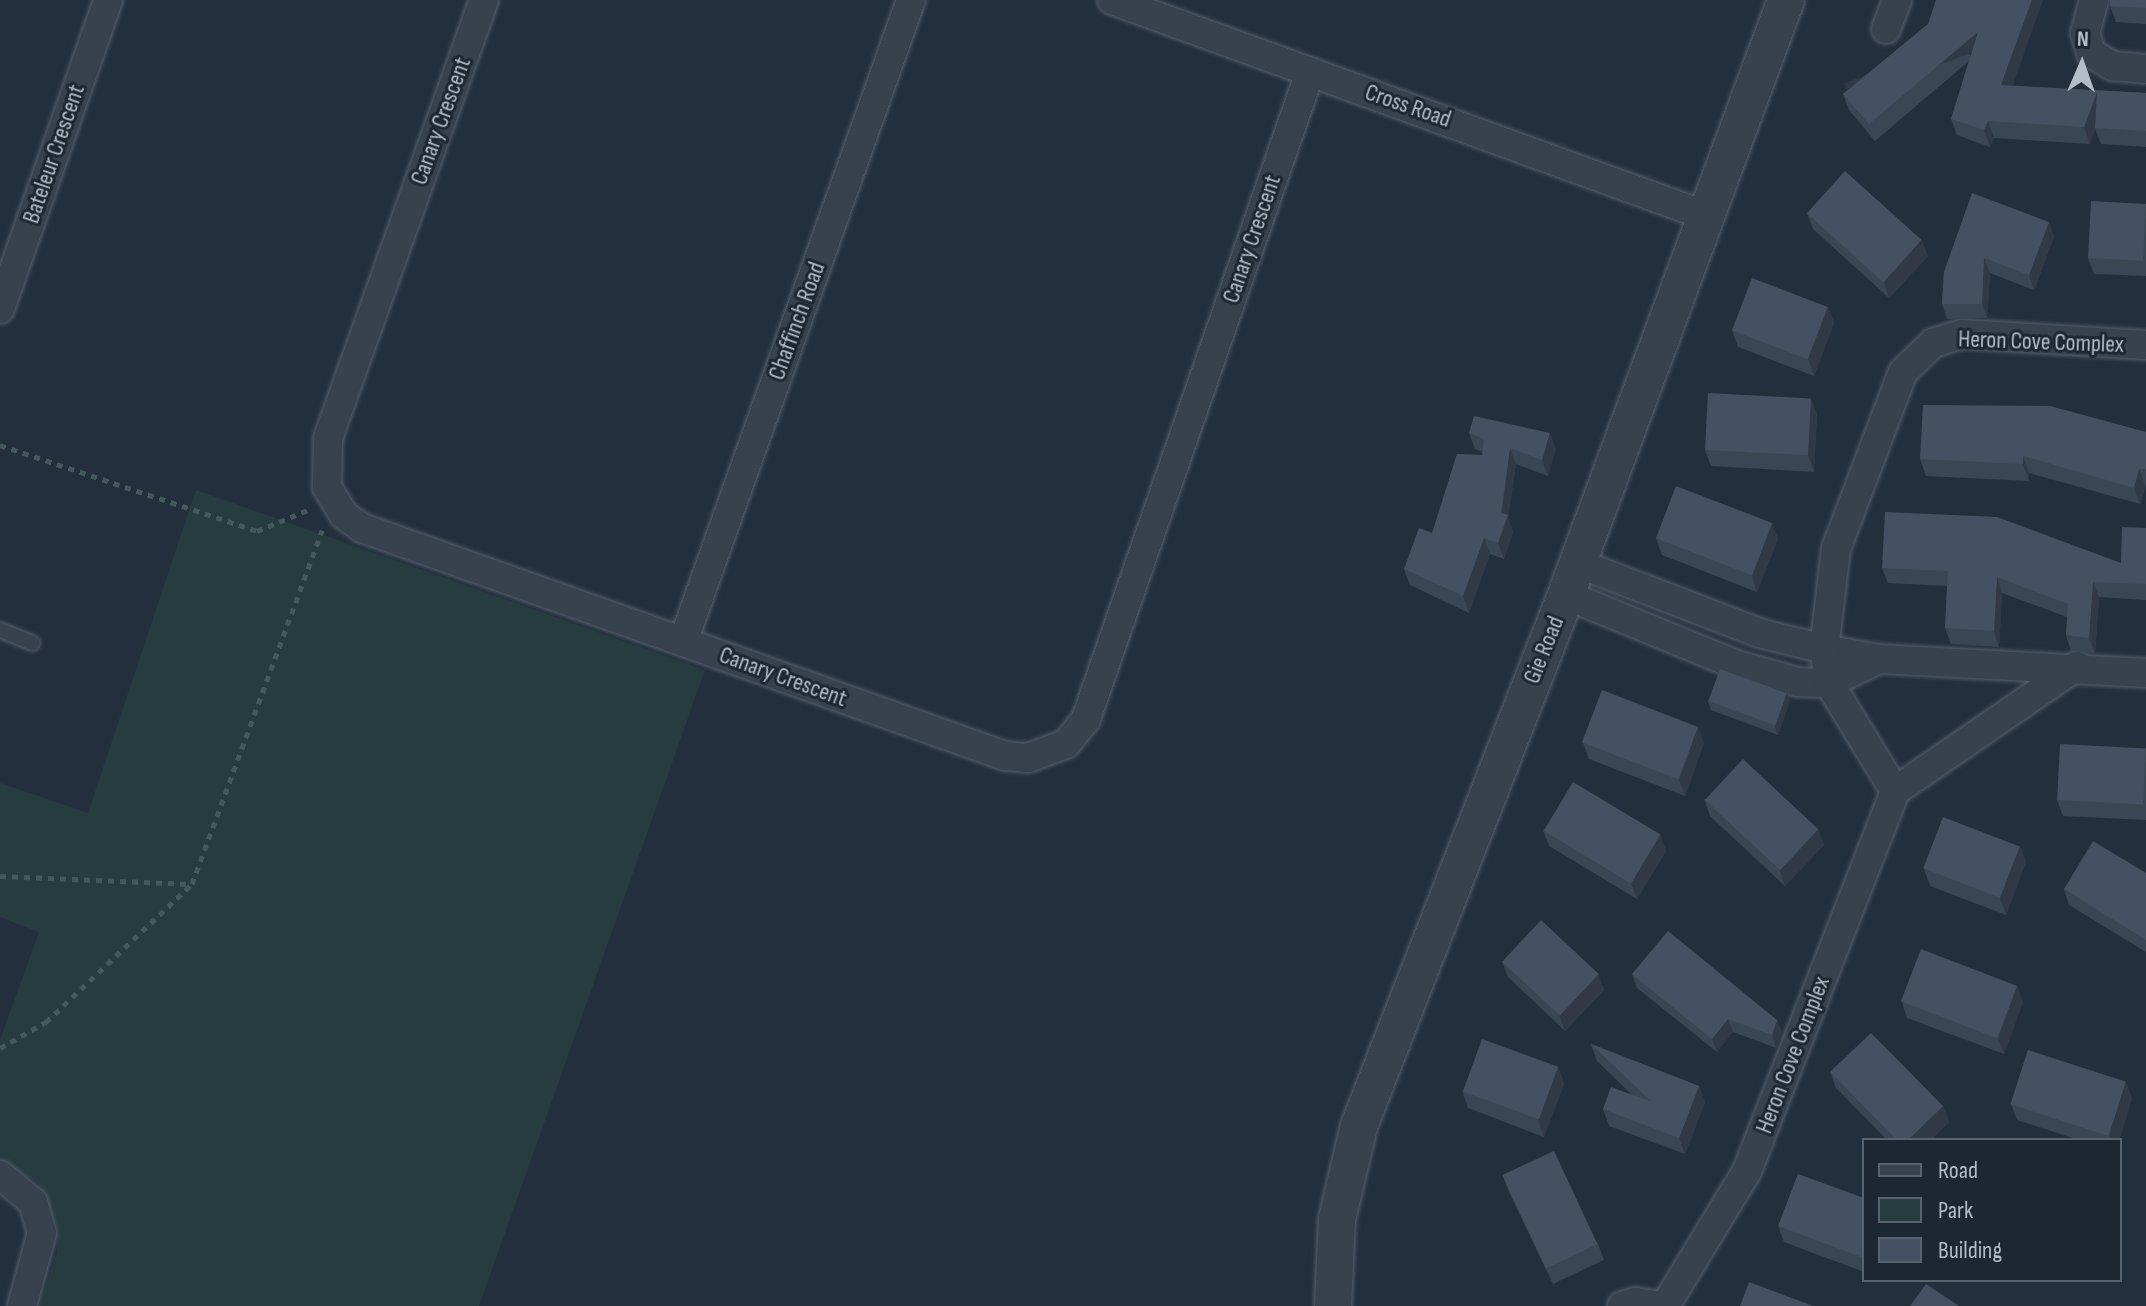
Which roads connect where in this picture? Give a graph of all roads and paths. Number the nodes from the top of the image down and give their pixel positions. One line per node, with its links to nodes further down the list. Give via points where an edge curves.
1 (108, 0): 12 (street, Bateleur Crescent)
2 (484, 0): 15 (street, Canary Crescent, via 328,439 324,470)
3 (911, 0): 18 (street, Chaffinch Road)
4 (1112, 0): 10 (street, Cross Road)
5 (1786, 0): 11 (street, Gie Road)
6 (1897, 0): 8 (street)
7 (2094, 0): 9 (street, via 2085,33 2091,53 2113,66)
8 (1886, 29)
9 (2146, 69)
10 (1310, 72): 11 (street, Cross Road); 18 (street, Canary Crescent, via 1086,719 1066,744 1028,758 1005,756)
11 (1704, 215): 16 (street, Gie Road)
12 (0, 309)
13 (2146, 345): 20 (street, Heron Cove Complex, via 1962,334 1918,354 1903,372 1836,549)
14 (0, 445): 15 (path, via 257,531)
15 (333, 499): 18 (street, Canary Crescent, via 362,528); 27 (path)
16 (1571, 579): 20 (street); 24 (street, via 1734,664 1797,682); 31 (street, Gie Road, via 1359,1126 1337,1219)
17 (0, 630): 19 (lane)
18 (683, 642)
19 (33, 643)
20 (1824, 649): 21 (street); 24 (street, Heron Cove Complex)
21 (1879, 659): 22 (street); 24 (street)
22 (2077, 666): 23 (street); 25 (street)
23 (2146, 673)
24 (1829, 683): 25 (street, Heron Cove Complex)
25 (1895, 791): 33 (street, Heron Cove Complex, via 1747,1171)
26 (0, 876): 27 (path)
27 (192, 884): 28 (path, via 46,1022)
28 (0, 1048)
29 (0, 1175): 30 (street, via 22,1189 40,1218 42,1248)
30 (22, 1306)
31 (1333, 1306)
32 (1622, 1306): 33 (street)
33 (1662, 1306)

